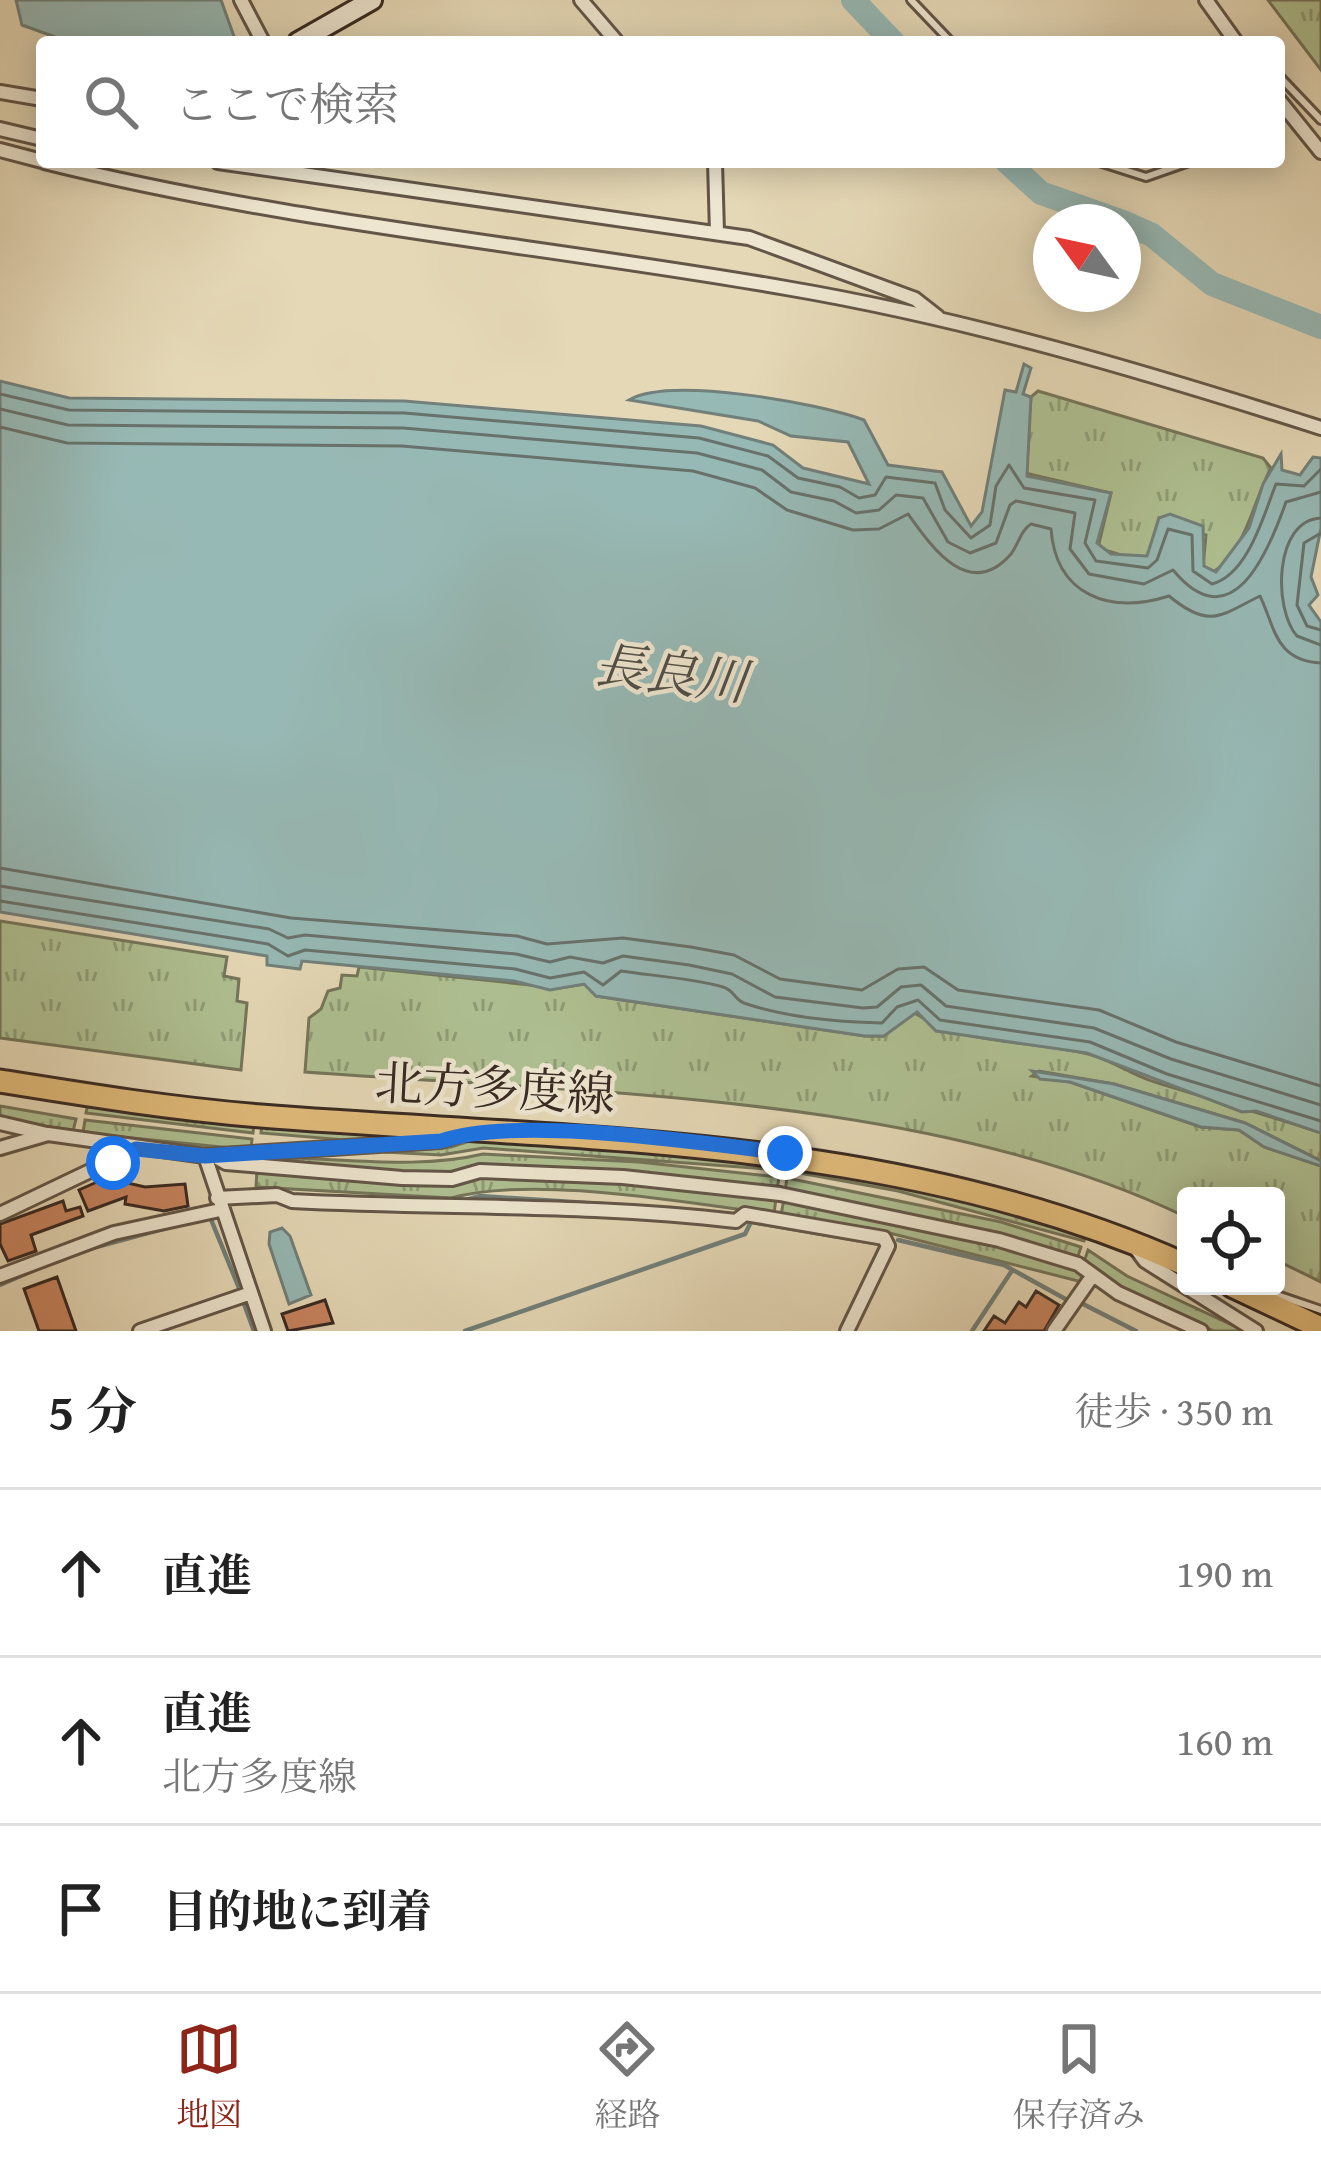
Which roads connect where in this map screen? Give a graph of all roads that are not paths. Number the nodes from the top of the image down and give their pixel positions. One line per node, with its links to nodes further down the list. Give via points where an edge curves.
1 (241, 0): 6 (street)
2 (372, 0): 7 (main road)
3 (581, 0): 8 (street)
4 (911, 0): 9 (lane)
5 (1206, 0): 10 (street)
6 (260, 36)
7 (309, 36)
8 (612, 36)
9 (945, 36)
10 (1232, 36)
11 (1285, 82): 15 (lane)
12 (0, 92): 13 (street)
13 (36, 98)
14 (1285, 107): 19 (street)
15 (1321, 120)
16 (0, 129): 17 (street)
17 (36, 138)
18 (0, 150): 20 (street)
19 (1321, 152)
20 (36, 160)
21 (72, 168): 27 (street, via 289,213 789,288)
22 (260, 168): 26 (street)
23 (715, 168): 26 (street)
24 (1118, 168): 25 (lane, via 1146,177)
25 (1172, 168)
26 (717, 233): 27 (street, via 788,249 915,299)
27 (944, 321): 28 (street)
28 (1321, 428)
29 (0, 1081): 31 (main road, 北方多度線, via 184,1109)
30 (0, 1124): 32 (street)
31 (473, 1130): 35 (street, via 441,1141); 38 (main road, 北方多度線, via 785,1153 1010,1201)
32 (48, 1134): 33 (street); 34 (street)
33 (0, 1148)
34 (136, 1149): 35 (street); 37 (street)
35 (210, 1156): 36 (street); 40 (street, via 402,1178 480,1171 623,1177 780,1194 999,1240)
36 (218, 1204): 41 (street); 42 (street); 49 (street, via 278,1195 448,1210 477,1202 736,1221 745,1214 884,1238 888,1246)
37 (0, 1214)
38 (1127, 1239): 39 (main road, 北方多度線); 52 (street, via 1145,1261)
39 (1177, 1261)
40 (1093, 1275): 50 (street); 51 (street)
41 (0, 1276)
42 (251, 1293): 47 (street); 48 (street)
43 (1251, 1295): 44 (main road)
44 (1266, 1302): 45 (lane, via 1270,1293); 46 (main road)
45 (1321, 1310)
46 (1321, 1328)
47 (140, 1331)
48 (264, 1331)
49 (847, 1331)
50 (1054, 1331)
51 (1201, 1331)
52 (1256, 1331)

